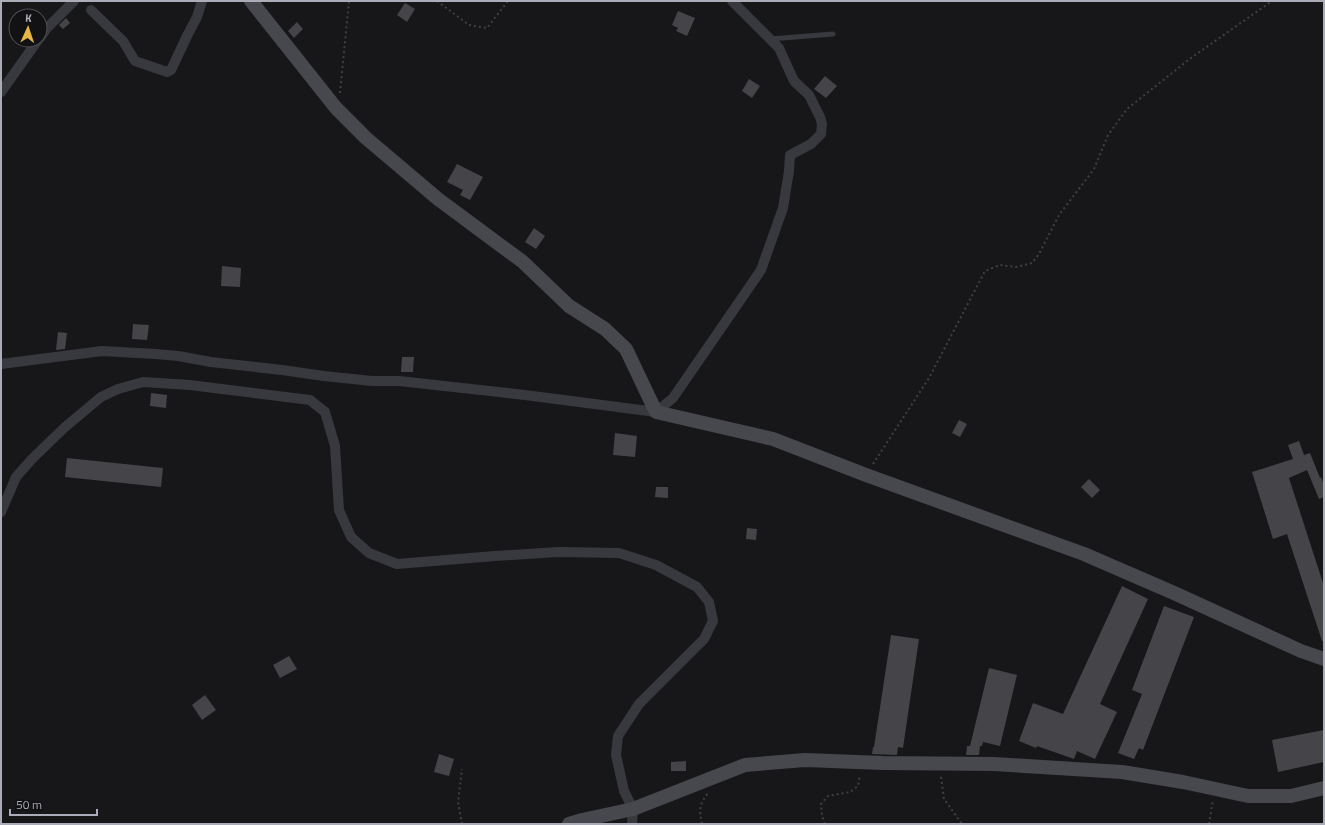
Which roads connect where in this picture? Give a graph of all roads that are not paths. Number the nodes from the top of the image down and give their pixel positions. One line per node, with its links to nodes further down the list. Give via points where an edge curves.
1 (74, 1): 6 (street)
2 (202, 1): 5 (street, via 171,70 166,72 135,60 123,41)
3 (251, 1): 12 (main road, via 339,110 366,138 438,199 523,262 569,306 605,329 626,349)
4 (732, 1): 8 (street)
5 (90, 10)
6 (48, 27)
7 (833, 34): 8 (lane)
8 (770, 39): 12 (street, via 779,48 794,81 809,95 822,124 821,134 811,144 790,155 783,208 761,270 672,398)
9 (32, 48): 10 (street)
10 (1, 92)
11 (1, 364): 12 (street, via 102,351 144,353 324,376 525,395)
12 (656, 412): 14 (main road, via 773,439 1084,554)
13 (1, 512): 16 (street, via 16,477 32,459 101,397 118,388 143,382 190,385 310,400 325,412 335,446 339,510 351,537 369,553 398,564 550,553 619,553 663,568 697,587 709,602 713,621 704,639 638,704 618,736 616,755 624,791)
14 (1324, 659)
15 (1324, 788): 16 (main road, via 1291,796 1248,796 1122,772 994,764 805,760 745,765)
16 (633, 809): 17 (main road); 18 (street)
17 (569, 824)
18 (632, 824)

